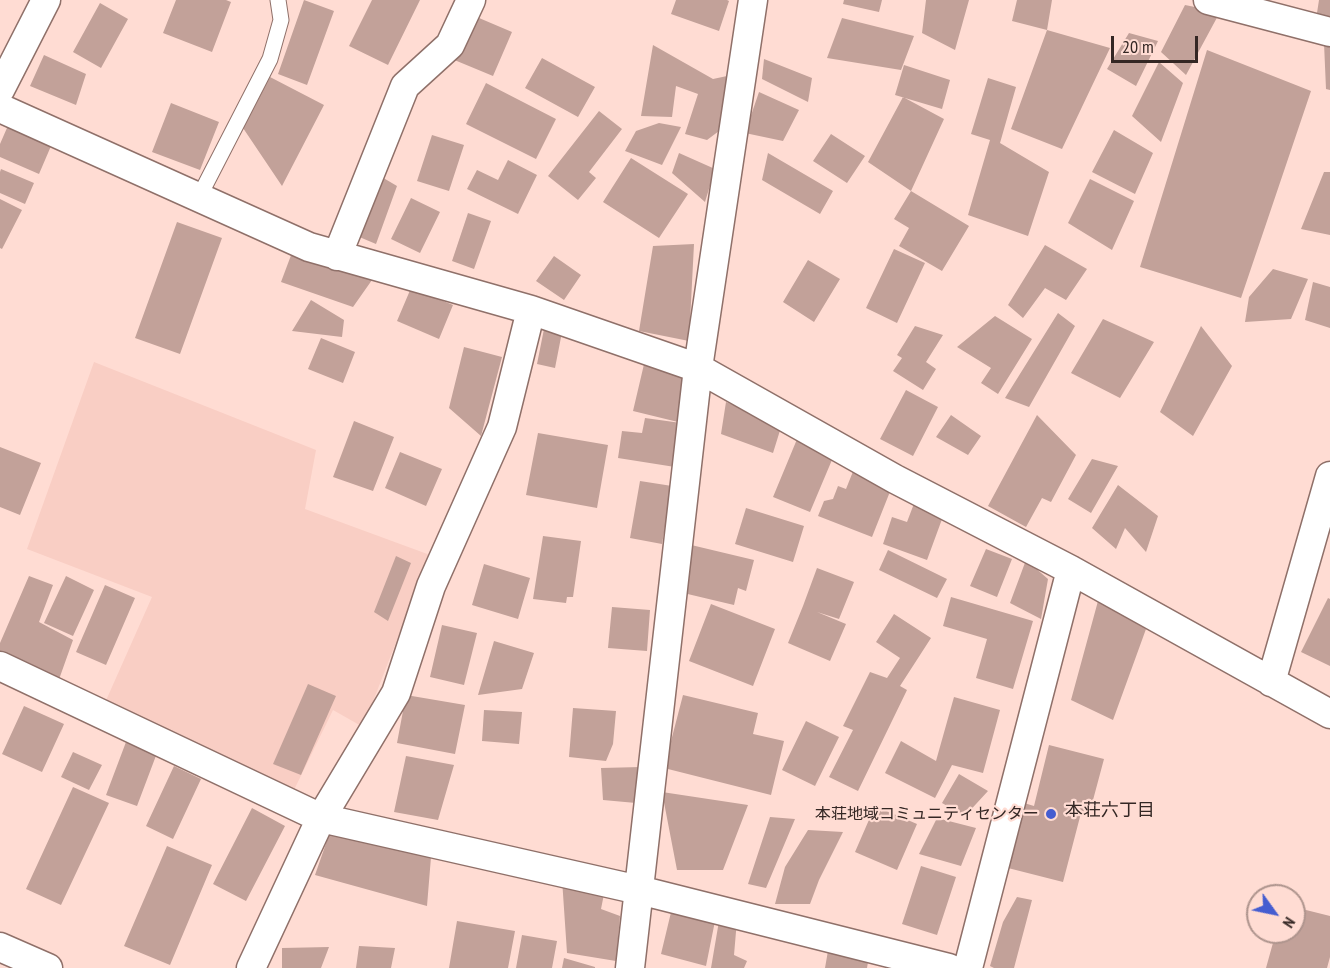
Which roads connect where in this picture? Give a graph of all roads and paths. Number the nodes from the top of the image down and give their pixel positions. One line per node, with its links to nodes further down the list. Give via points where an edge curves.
1 (46, 0): 7 (street)
2 (278, 0): 9 (lane, via 281,20 270,59)
3 (471, 0): 10 (street, via 450,45 405,86)
4 (753, 0): 12 (street)
5 (1208, 0): 6 (street)
6 (1330, 32)
7 (0, 90)
8 (0, 108): 9 (street)
9 (199, 197): 10 (street, via 309,247)
10 (337, 255): 11 (street)
11 (531, 310): 12 (street); 18 (street, via 502,427 431,586 396,693)
12 (698, 368): 14 (street, via 895,479); 19 (street)
13 (1330, 476): 16 (street)
14 (1071, 570): 16 (street); 25 (street)
15 (0, 666): 18 (street)
16 (1271, 682): 17 (street)
17 (1330, 714)
18 (321, 818): 19 (street); 22 (street)
19 (639, 890): 23 (street); 24 (street)
20 (0, 947): 21 (street)
21 (48, 968)
22 (251, 968)
23 (630, 968)
24 (949, 968)
25 (968, 968)

